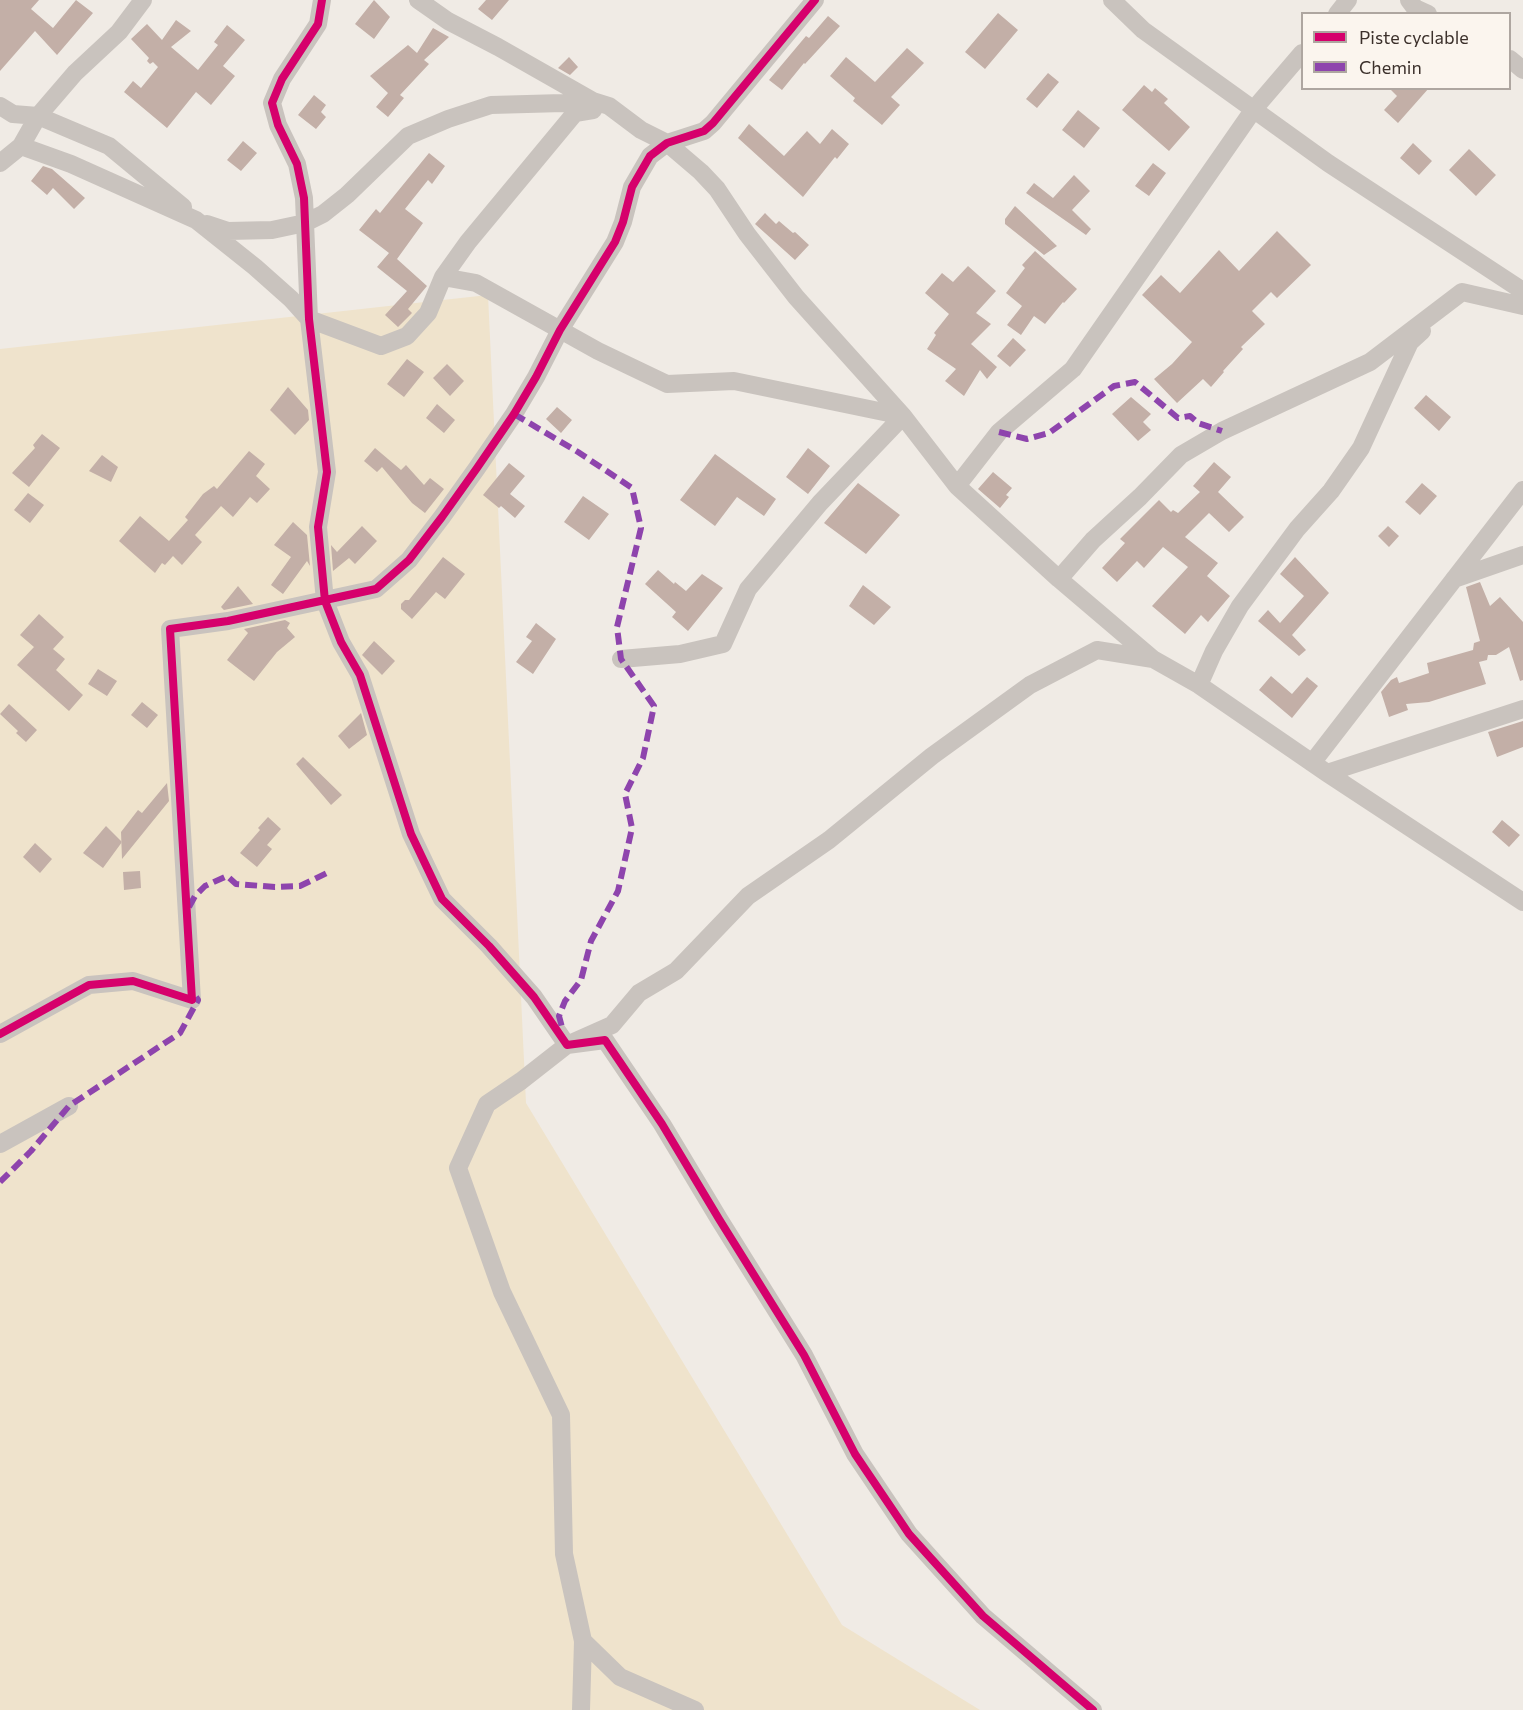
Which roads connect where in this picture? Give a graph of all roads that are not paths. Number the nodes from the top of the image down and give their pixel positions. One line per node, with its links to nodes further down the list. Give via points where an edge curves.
1 (143, 0): 16 (street, via 119,32 75,73)
2 (322, 0): 21 (street, via 318,24 282,79 272,103 297,164)
3 (418, 0): 14 (street, via 592,102)
4 (815, 0): 17 (street, via 713,123 704,131)
5 (1112, 0): 15 (street, via 1143,30)
6 (1348, 0): 8 (street)
7 (1409, 0): 9 (street)
8 (1338, 12)
9 (1424, 12)
10 (1301, 54): 15 (street)
11 (1511, 61): 12 (street)
12 (1523, 70)
13 (0, 106): 16 (street, via 13,114)
14 (609, 106): 17 (street, via 641,130); 21 (street, via 491,105 448,119 408,136 339,201); 22 (street, via 575,113)
15 (1254, 109): 23 (street); 29 (street, via 1073,369 999,432)
16 (38, 116): 18 (street); 20 (street, via 109,146)
17 (667, 142): 27 (street, via 650,156 632,187 615,242); 28 (street, via 717,189 796,297)
18 (21, 146): 19 (street); 20 (street)
19 (0, 163)
20 (196, 220): 21 (street, via 228,231 272,230); 26 (street, via 255,267)
21 (305, 223): 26 (street)
22 (443, 277): 26 (street, via 428,313 406,336 381,346); 27 (street, via 476,283)
23 (1523, 291)
24 (1462, 292): 25 (street); 32 (street, via 1370,362 1222,431 1181,455 1093,540); 37 (street, via 1410,342 1360,448 1240,606)
25 (1523, 306)
26 (309, 319): 34 (street, via 327,472 318,527)
27 (560, 330): 28 (street, via 667,384 734,381); 34 (street, via 514,414 409,560 376,589)
28 (903, 416): 29 (street); 35 (street, via 820,503 748,589 723,644 680,654)
29 (957, 486): 32 (street)
30 (1523, 490): 33 (street)
31 (1523, 555): 33 (street)
32 (1059, 579): 36 (street)
33 (1454, 579): 39 (street)
34 (325, 601): 42 (street, via 170,629 192,1000 134,981 89,985); 43 (street, via 341,642 360,675 411,834 442,899 534,997)
35 (621, 659)
36 (1154, 659): 37 (street); 43 (street, via 1097,650 1030,686 932,756 829,840 748,896 676,971 639,993 612,1024)
37 (1199, 685): 39 (street)
38 (1523, 709): 40 (street)
39 (1312, 763): 40 (street)
40 (1327, 773): 41 (street)
41 (1523, 902)
42 (0, 1034)
43 (567, 1045): 46 (street, via 487,1104 458,1168 502,1292 561,1415 564,1554); 49 (street, via 605,1040 662,1124 804,1355 855,1454 909,1534 983,1616)
44 (69, 1106): 45 (street)
45 (0, 1144)
46 (583, 1641): 47 (street); 48 (street, via 620,1677)
47 (581, 1710)
48 (695, 1710)
49 (1093, 1710)

